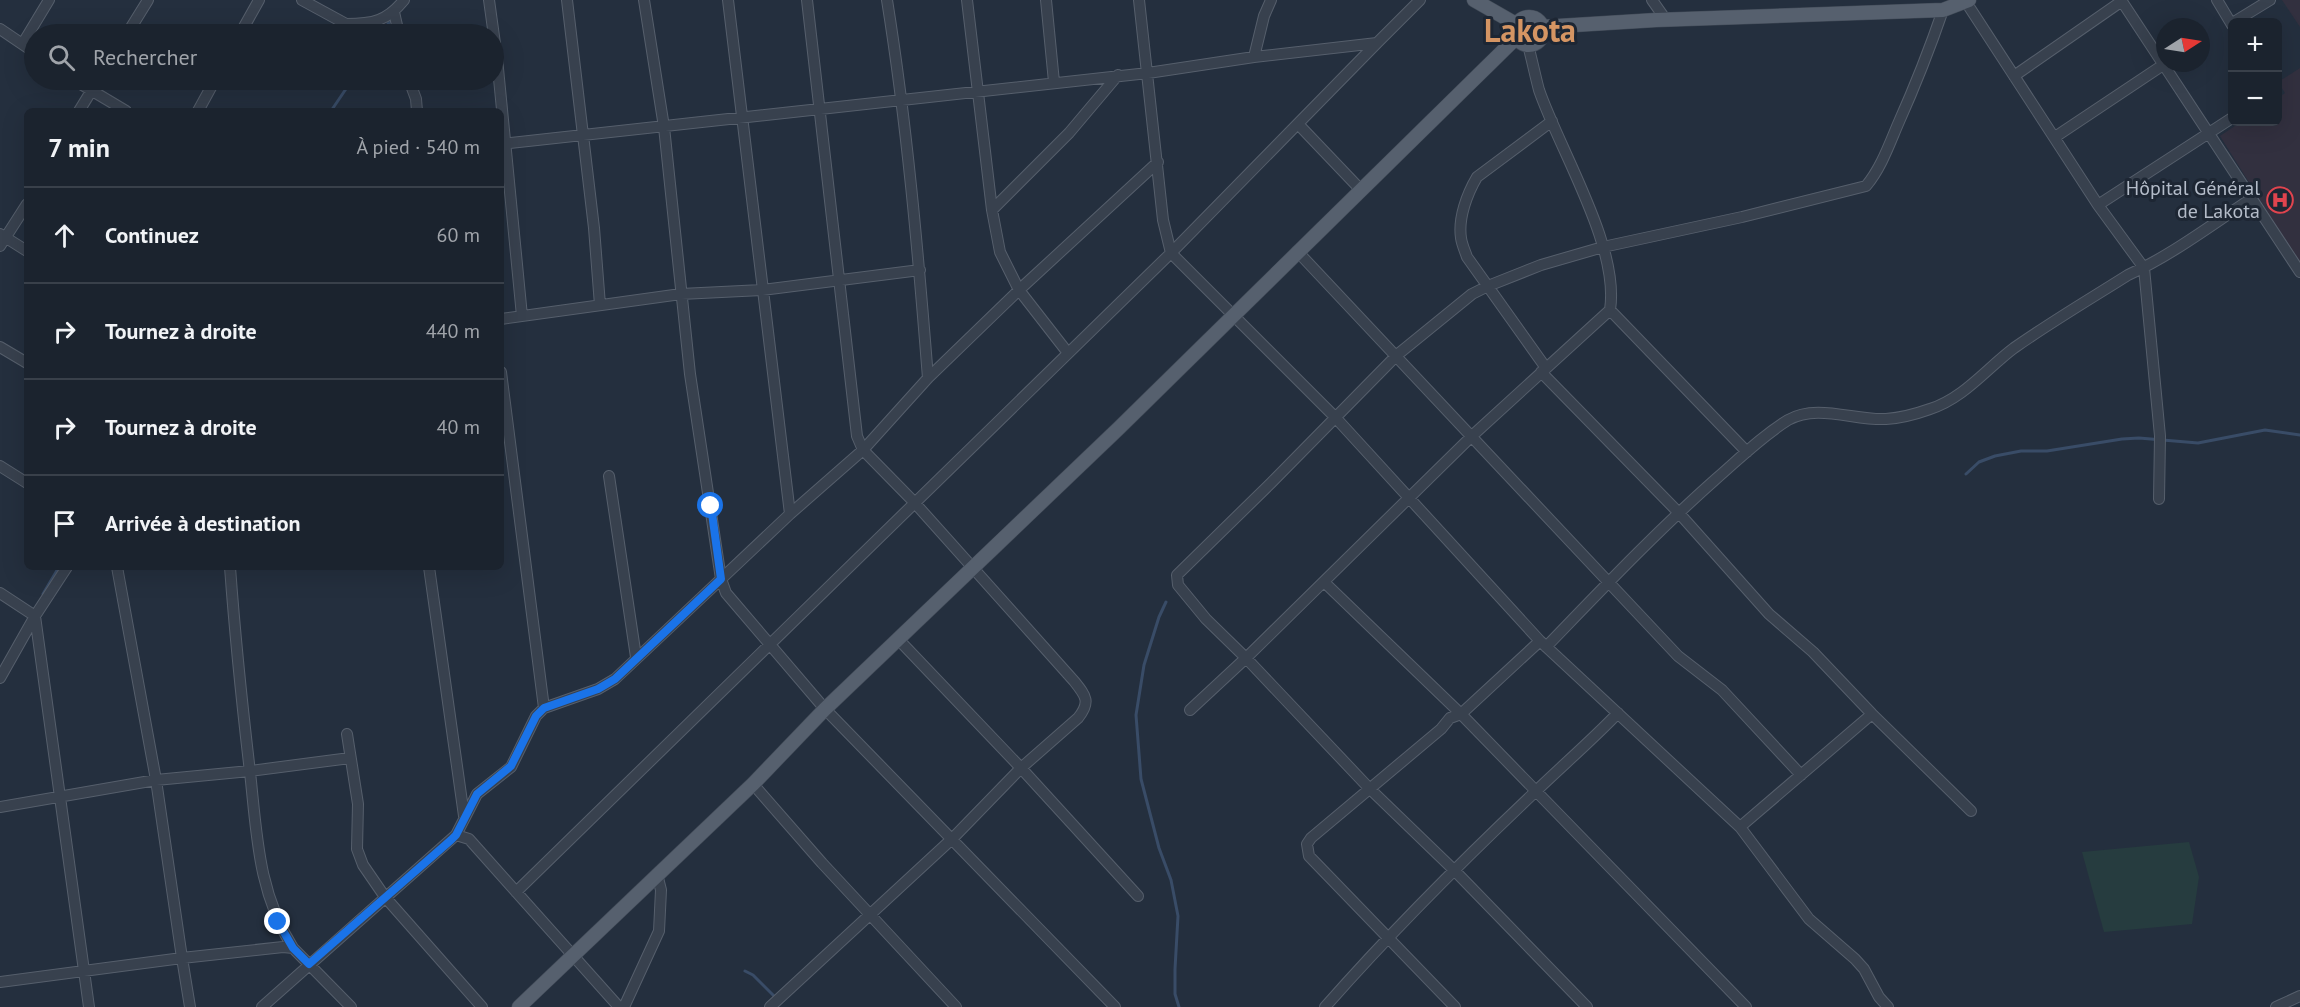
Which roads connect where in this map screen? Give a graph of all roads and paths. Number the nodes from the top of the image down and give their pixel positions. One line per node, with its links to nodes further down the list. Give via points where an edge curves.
1 (49, 0): 28 (street)
2 (148, 0): 29 (street)
3 (258, 0): 30 (street)
4 (302, 0): 31 (street)
5 (404, 0): 24 (street)
6 (489, 0): 33 (street)
7 (567, 0): 65 (street)
8 (644, 0): 63 (street)
9 (728, 0): 59 (street)
10 (807, 0): 58 (street)
11 (887, 0): 52 (street)
12 (967, 0): 51 (street)
13 (1047, 0): 46 (street)
14 (1139, 0): 43 (street)
15 (1271, 0): 40 (street)
16 (1420, 0): 37 (street)
17 (1474, 0): 36 (main road)
18 (1652, 0): 27 (street)
19 (2121, 0): 39 (street); 45 (street)
20 (2217, 0): 25 (street)
21 (2270, 0): 26 (street)
22 (1968, 1): 23 (main road); 45 (street)
23 (1943, 10): 27 (main road); 76 (street, via 1893,135 1866,186)
24 (394, 12): 31 (street, via 366,24); 32 (street)
25 (2229, 18)
26 (2242, 18)
27 (1666, 20): 34 (main road)
28 (35, 24)
29 (133, 24)
30 (245, 24)
31 (346, 24)
32 (397, 24)
33 (491, 24)
34 (1542, 27): 36 (main road, via 1541,39 1535,44); 36 (main road, via 1538,20 1522,18)
35 (0, 29): 38 (street)
36 (1520, 36): 60 (street); 70 (main road)
37 (1377, 43): 40 (street); 62 (street)
38 (23, 44)
39 (2156, 54)
40 (1254, 57): 43 (street)
41 (2156, 70): 66 (street)
42 (2168, 72): 64 (street)
43 (1148, 73): 44 (street); 69 (street)
44 (1118, 75): 46 (street); 74 (street, via 1069,133)
45 (2014, 76): 66 (street)
46 (1054, 82): 51 (street)
47 (210, 90): 55 (street)
48 (413, 90): 56 (street)
49 (498, 90): 57 (street)
50 (91, 91): 53 (street); 54 (street)
51 (977, 91): 52 (street); 74 (street)
52 (901, 100): 58 (street); 81 (street)
53 (81, 108)
54 (121, 108)
55 (200, 108)
56 (417, 108)
57 (500, 108)
58 (819, 108): 59 (street); 83 (street)
59 (744, 118): 63 (street); 85 (street)
60 (1552, 121): 76 (street); 84 (street, via 1477,177 1469,190 1461,238 1467,257)
61 (2228, 121): 64 (street)
62 (1298, 124): 70 (street); 79 (street)
63 (664, 127): 65 (street); 87 (street)
64 (2209, 134): 71 (street); 72 (street)
65 (584, 136): 67 (street); 88 (street)
66 (2055, 137): 72 (street)
67 (504, 144)
68 (504, 153): 90 (street)
69 (1158, 162): 79 (street, via 1163,220); 86 (street)
70 (1360, 189): 78 (main road)
71 (2251, 199): 80 (street); 82 (street)
72 (2098, 205): 80 (street)
73 (24, 208): 75 (street)
74 (992, 210): 86 (street, via 1000,252)
75 (2, 239): 77 (street)
76 (1603, 247): 84 (street); 89 (street, via 1611,281)
77 (24, 250)
78 (1297, 251): 91 (main road); 95 (street)
79 (1171, 253): 91 (street); 94 (street)
80 (2144, 268): 103 (street, via 2128,274 2013,349 1976,382 1934,408 1886,419 1808,414 1789,419); 108 (street, via 2160,436)
81 (920, 270): 83 (street); 98 (street)
82 (2300, 272)
83 (840, 280): 85 (street); 102 (street, via 854,424)
84 (1488, 286): 95 (street, via 1472,294); 97 (street)
85 (762, 290): 87 (street); 111 (street)
86 (1019, 290): 94 (street); 98 (street)
87 (681, 294): 88 (street); 117 (street)
88 (600, 305): 90 (street)
89 (1610, 310): 97 (street); 103 (street)
90 (522, 316): 92 (street)
91 (1232, 316): 100 (street); 112 (main road)
92 (504, 319)
93 (0, 347): 96 (street)
94 (1068, 352): 109 (street)
95 (1397, 355): 100 (street); 101 (street)
96 (24, 361)
97 (1544, 370): 101 (street); 110 (street)
98 (928, 378): 102 (street)
99 (504, 395): 128 (street)
100 (1335, 417): 107 (street); 126 (street, via 1177,575 1178,585 1188,599)
101 (1473, 435): 107 (street); 119 (street)
102 (863, 450): 109 (street); 111 (street)
103 (1747, 452): 110 (street)
104 (0, 466): 106 (street)
105 (609, 476): 125 (street)
106 (24, 481)
107 (1409, 497): 118 (street); 124 (street)
108 (2159, 498)
109 (914, 502): 112 (street); 123 (street)
110 (1678, 512): 119 (street); 133 (street, via 1769,614 1813,652)
111 (790, 514): 117 (street)
112 (974, 568): 122 (main road); 136 (street, via 1086,698 1085,710 1078,718)
113 (65, 570): 121 (street)
114 (118, 570): 139 (street)
115 (230, 570): 137 (street)
116 (429, 570): 146 (street)
117 (721, 579): 123 (street, via 726,593); 125 (street)
118 (1324, 582): 126 (street); 132 (street)
119 (1608, 582): 124 (street); 138 (street, via 1678,656 1722,690)
120 (0, 593): 121 (street)
121 (35, 616): 127 (street); 143 (street)
122 (898, 639): 129 (main road); 136 (street)
123 (769, 644): 129 (street); 152 (street)
124 (1543, 644): 131 (street); 132 (street)
125 (636, 657): 128 (street, via 615,679 598,689)
126 (1246, 658): 130 (street); 141 (street)
127 (0, 678)
128 (544, 708): 146 (street, via 511,766 477,794)
129 (825, 709): 140 (main road); 149 (street)
130 (1190, 710)
131 (1618, 713): 142 (street); 147 (street)
132 (1461, 714): 141 (street, via 1450,718); 142 (street)
133 (1872, 714): 138 (street); 145 (street)
134 (347, 734): 135 (street)
135 (351, 758): 137 (street); 154 (street, via 358,804 357,849)
136 (1021, 768): 149 (street); 153 (street)
137 (250, 771): 139 (street); 157 (street, via 263,879 278,922)
138 (1801, 775): 147 (street)
139 (156, 780): 143 (street); 159 (street)
140 (753, 784): 151 (main road); 155 (street)
141 (1369, 788): 150 (street); 156 (street, via 1311,838 1307,849)
142 (1536, 791): 150 (street); 178 (street)
143 (58, 796): 144 (street); 161 (street)
144 (0, 807)
145 (1971, 811)
146 (464, 816): 148 (street)
147 (1740, 827): 179 (street, via 1809,919 1864,969)
148 (456, 835): 152 (street, via 469,839); 154 (street)
149 (952, 838): 155 (street); 174 (street)
150 (1455, 871): 156 (street); 177 (street)
151 (657, 874): 158 (main road); 171 (street, via 661,890 659,931)
152 (516, 892): 158 (street)
153 (1138, 896)
154 (385, 897): 160 (street); 168 (street)
155 (869, 913): 172 (street); 173 (street)
156 (1388, 937): 175 (street); 176 (street)
157 (293, 948): 159 (street); 160 (street)
158 (572, 955): 169 (main road); 170 (street)
159 (182, 958): 161 (street); 165 (street)
160 (309, 964): 166 (street); 167 (street)
161 (84, 970): 162 (street); 164 (street)
162 (0, 982)
163 (2300, 996): 180 (street)
164 (89, 1007)
165 (190, 1007)
166 (262, 1007)
167 (351, 1007)
168 (482, 1007)
169 (519, 1007)
170 (619, 1007)
171 (624, 1007)
172 (770, 1007)
173 (956, 1007)
174 (1115, 1007)
175 (1325, 1007)
176 (1455, 1007)
177 (1587, 1007)
178 (1746, 1007)
179 (1888, 1007)
180 (2276, 1007)

